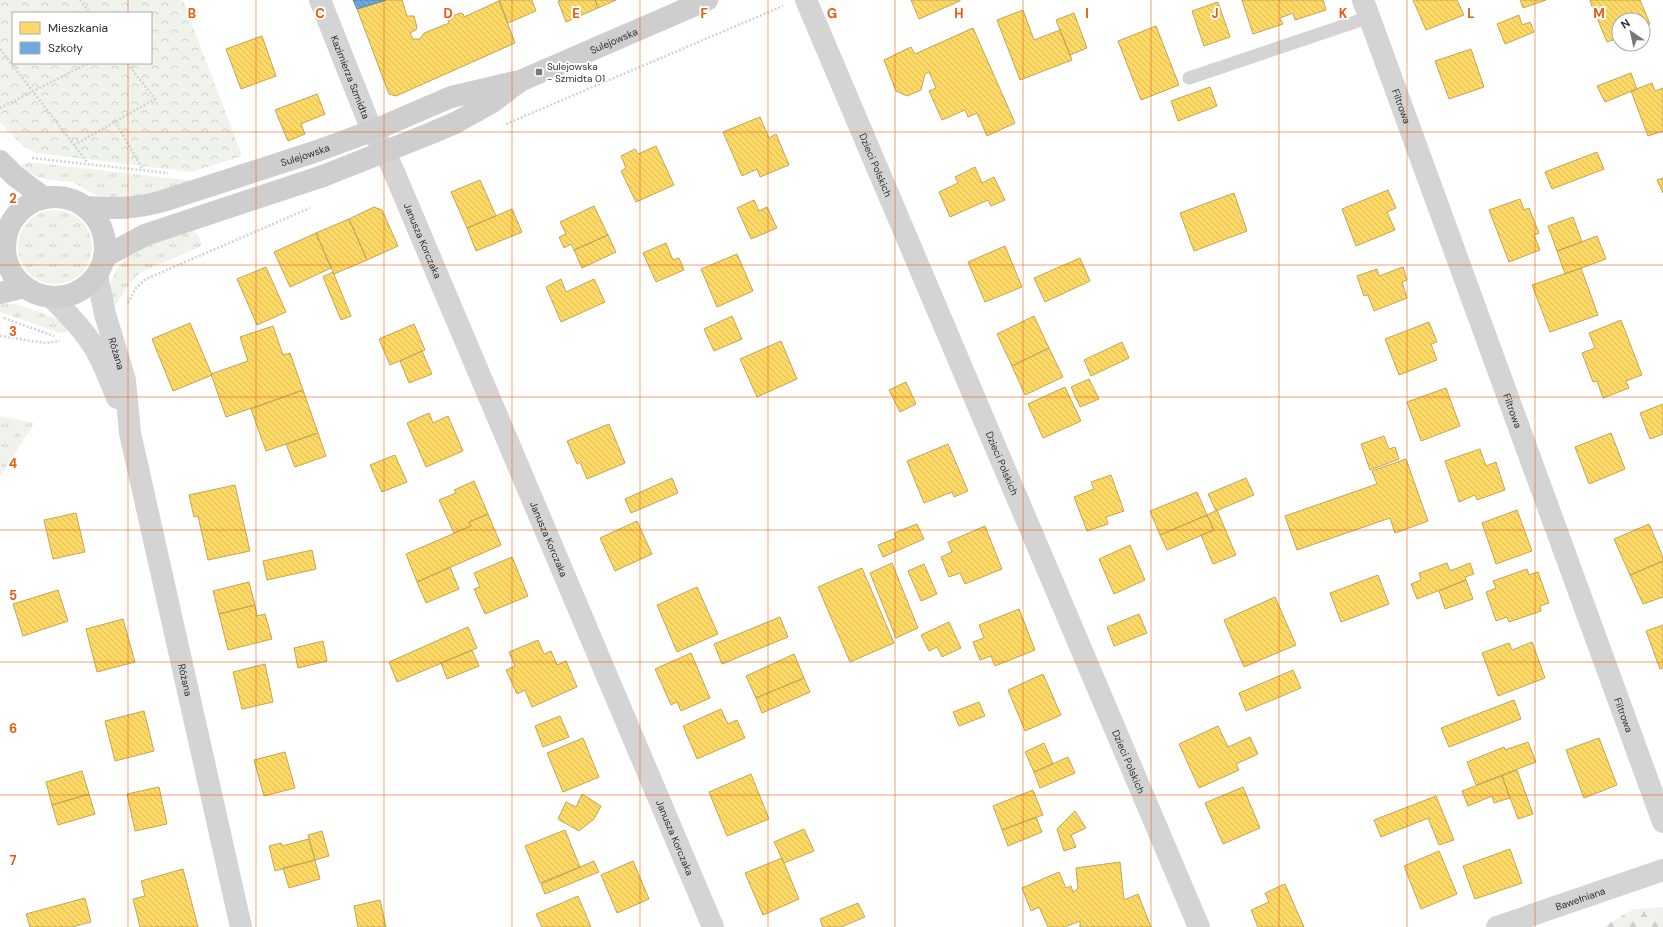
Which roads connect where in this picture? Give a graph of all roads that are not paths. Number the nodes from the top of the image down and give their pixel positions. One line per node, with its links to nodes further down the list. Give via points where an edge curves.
1 (320, 0): 7 (street, Kazimierza Szmidta)
2 (707, 0): 6 (main road, Sulejowska)
3 (797, 2): 23 (street, Dzieci Polskich)
4 (1367, 9): 5 (lane); 19 (street, Filtrowa)
5 (1189, 78)
6 (520, 81): 7 (main road, Sulejowska, via 451,97); 8 (main road, Sulejowska, via 491,103 455,123)
7 (372, 131): 8 (street, Kazimierza Szmidta); 11 (main road, Sulejowska, via 141,207 113,209)
8 (385, 152): 14 (main road, Sulejowska, via 323,176 146,235); 22 (street, Janusza Korczaka)
9 (0, 161): 10 (main road)
10 (42, 197): 11 (main road, via 65,197); 12 (main road, via 32,201 15,216)
11 (86, 206): 14 (main road, via 98,220 104,238)
12 (4, 216): 13 (main road, via 5,236)
13 (2, 248): 15 (main road, via 13,276)
14 (100, 266): 17 (main road, via 88,284 77,292); 18 (street, Różana, via 100,294 125,380)
15 (24, 287): 16 (main road); 17 (main road, via 37,294)
16 (0, 293)
17 (52, 297): 18 (street, Różana, via 74,320 97,352)
18 (130, 433): 21 (street, Różana)
19 (1663, 822)
20 (1663, 870): 24 (street, Bawełniana)
21 (241, 927)
22 (713, 927)
23 (1199, 927)
24 (1497, 927)

